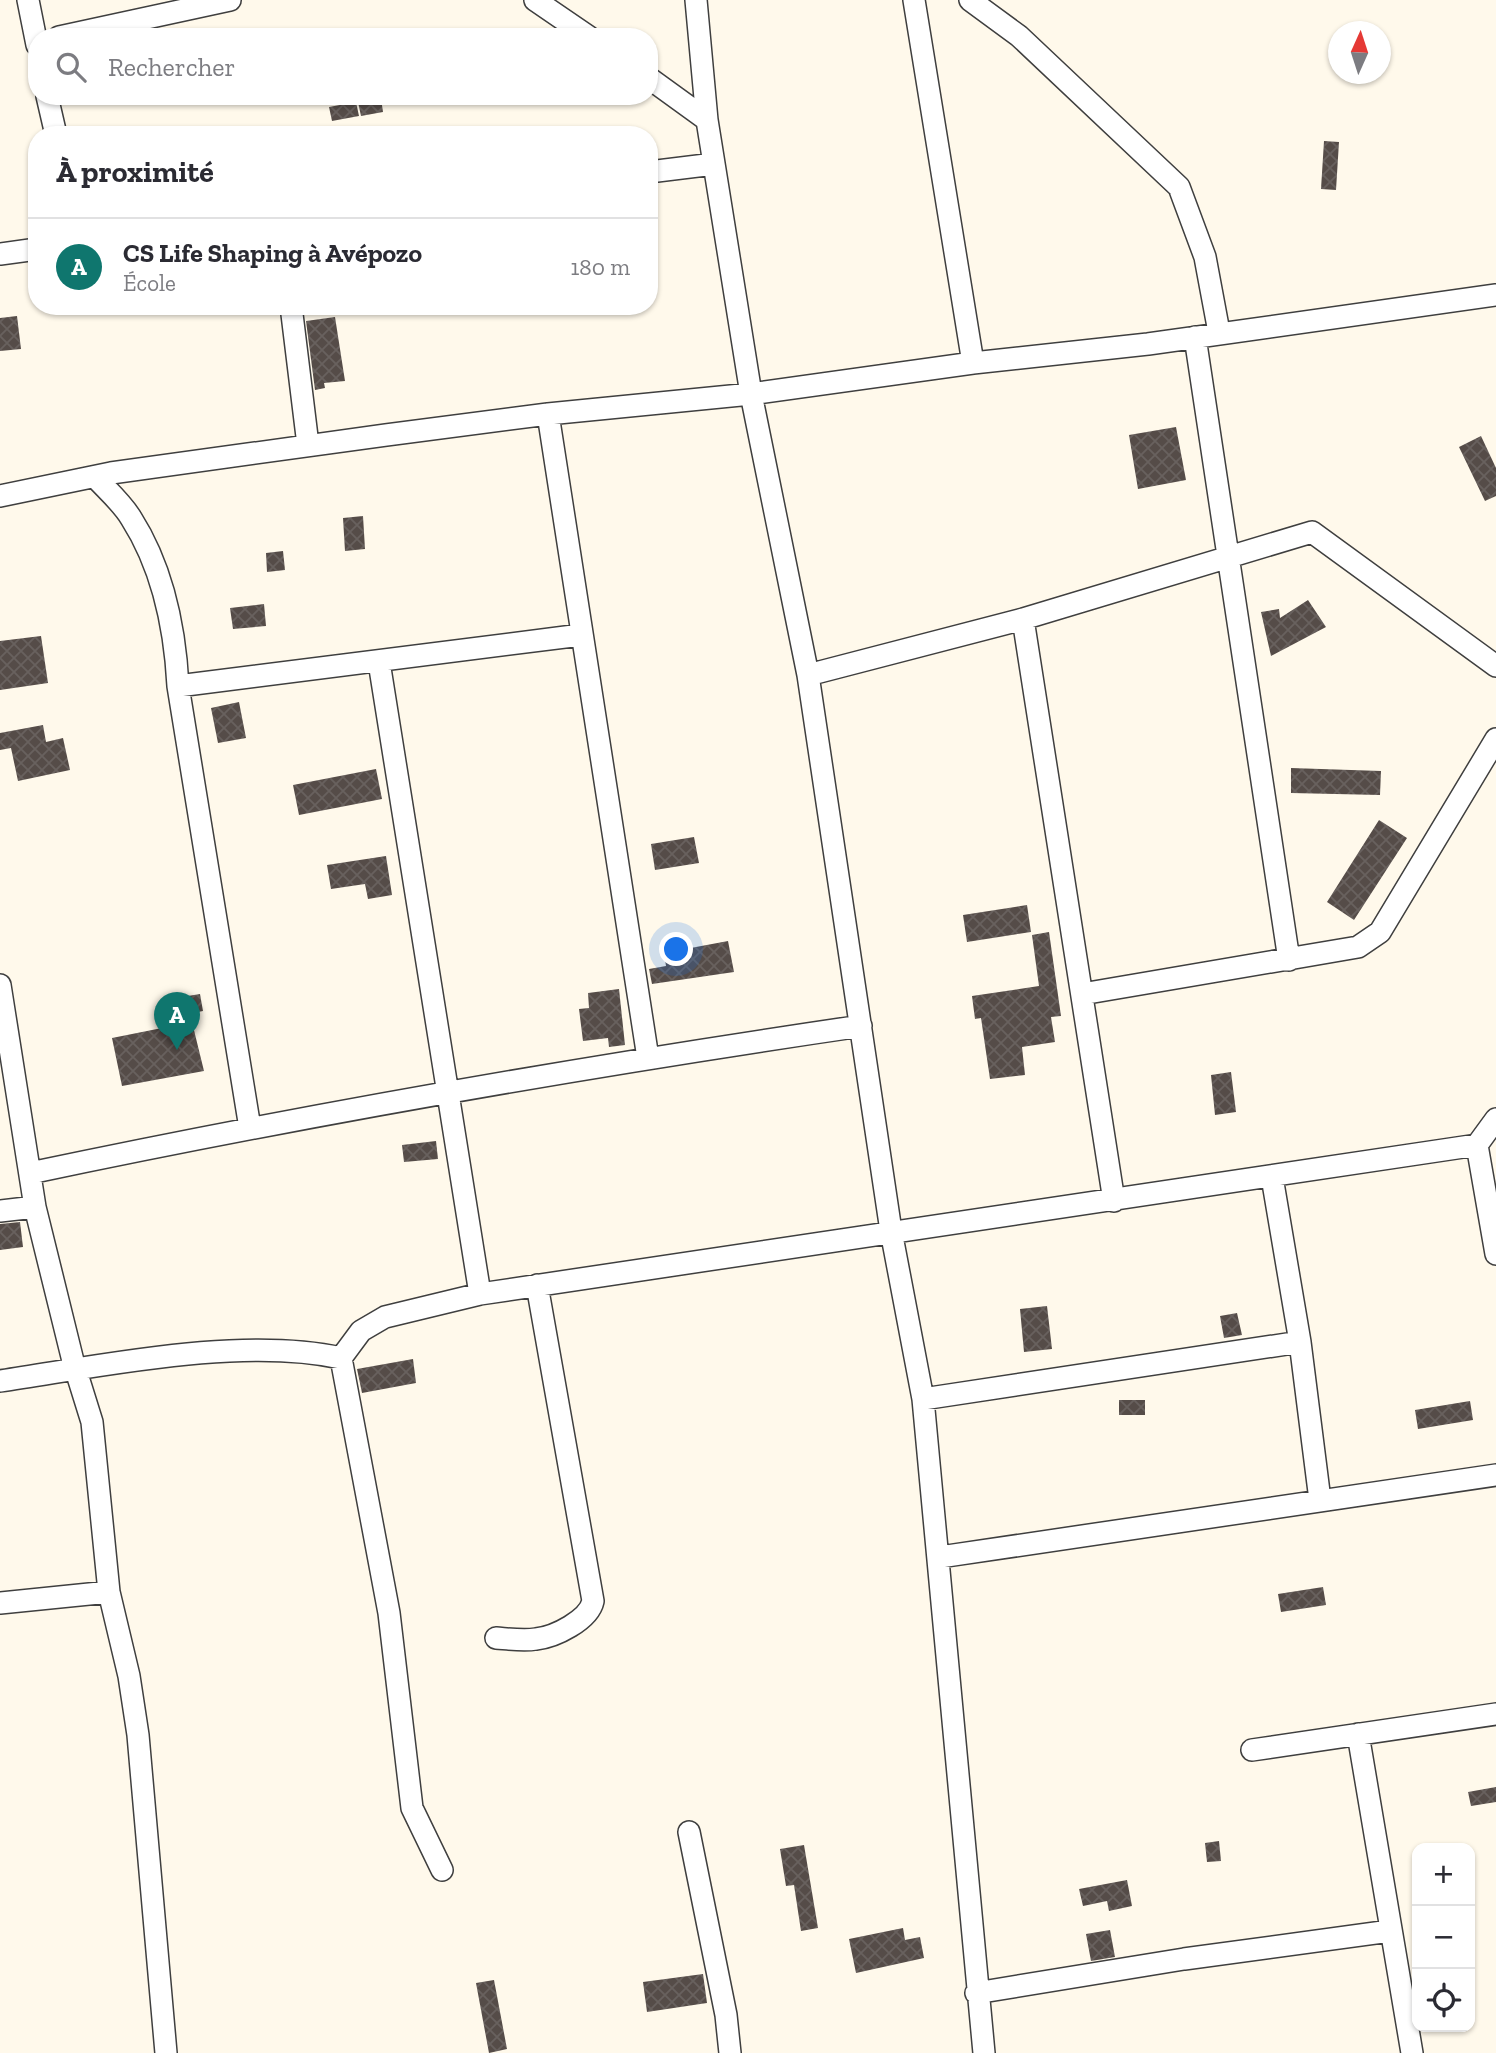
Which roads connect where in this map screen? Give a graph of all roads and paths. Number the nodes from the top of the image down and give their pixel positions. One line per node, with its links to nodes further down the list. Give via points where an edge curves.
1 (28, 0): 7 (street)
2 (230, 0): 8 (street)
3 (535, 0): 9 (street)
4 (696, 0): 12 (street)
5 (914, 0): 22 (street)
6 (970, 0): 20 (street, via 1020,36 1180,187 1205,257)
7 (34, 28)
8 (101, 28)
9 (576, 28)
10 (658, 85): 12 (street)
11 (49, 105): 13 (street)
12 (707, 120): 14 (street)
13 (54, 126)
14 (714, 164): 15 (street); 23 (street)
15 (658, 171)
16 (28, 250): 17 (street)
17 (0, 254)
18 (1496, 295): 20 (street)
19 (292, 315): 25 (street)
20 (1219, 332): 21 (street)
21 (1195, 337): 22 (street); 28 (street)
22 (973, 363): 23 (street)
23 (751, 394): 24 (street); 33 (street)
24 (548, 414): 25 (street); 30 (street)
25 (308, 446): 26 (street)
26 (95, 477): 27 (street); 34 (street, via 131,517 156,571 175,636)
27 (0, 496)
28 (1229, 557): 29 (street); 32 (street, via 1312,532); 36 (street)
29 (1023, 619): 33 (street); 38 (street)
30 (581, 635): 31 (street); 40 (street)
31 (379, 662): 34 (street); 41 (street)
32 (1496, 666)
33 (808, 675): 39 (street)
34 (177, 686): 43 (street)
35 (1496, 739): 36 (street, via 1380,932 1358,947)
36 (1289, 960): 38 (street)
37 (0, 985): 45 (street)
38 (1082, 994): 47 (street)
39 (861, 1026): 40 (street); 50 (street)
40 (648, 1058): 41 (street)
41 (447, 1094): 43 (street); 53 (street)
42 (1496, 1119): 44 (street)
43 (250, 1128): 45 (street)
44 (1477, 1145): 46 (street); 51 (street)
45 (30, 1173): 48 (street)
46 (1272, 1177): 47 (street); 54 (street)
47 (1114, 1201): 50 (street)
48 (35, 1208): 49 (street); 56 (street)
49 (0, 1211)
50 (891, 1231): 52 (street); 58 (street)
51 (1496, 1254)
52 (537, 1285): 53 (street); 64 (street, via 593,1601 587,1616 547,1637)
53 (480, 1294): 55 (street, via 385,1317 361,1331)
54 (1300, 1342): 58 (street); 60 (street)
55 (341, 1358): 56 (street, via 240,1349); 69 (street, via 388,1613 412,1808)
56 (76, 1370): 57 (street); 62 (street, via 92,1422)
57 (0, 1381)
58 (923, 1399): 61 (street)
59 (1496, 1475): 60 (street)
60 (1321, 1500): 61 (street)
61 (940, 1557): 71 (street)
62 (109, 1592): 63 (street); 72 (street, via 138,1735)
63 (0, 1603)
64 (496, 1638)
65 (1496, 1714): 66 (street)
66 (1358, 1734): 67 (street); 70 (street)
67 (1252, 1750)
68 (689, 1832): 73 (street)
69 (442, 1870)
70 (1390, 1931): 71 (street); 75 (street)
71 (976, 1993): 74 (street)
72 (166, 2053)
73 (730, 2053)
74 (984, 2053)
75 (1412, 2053)

